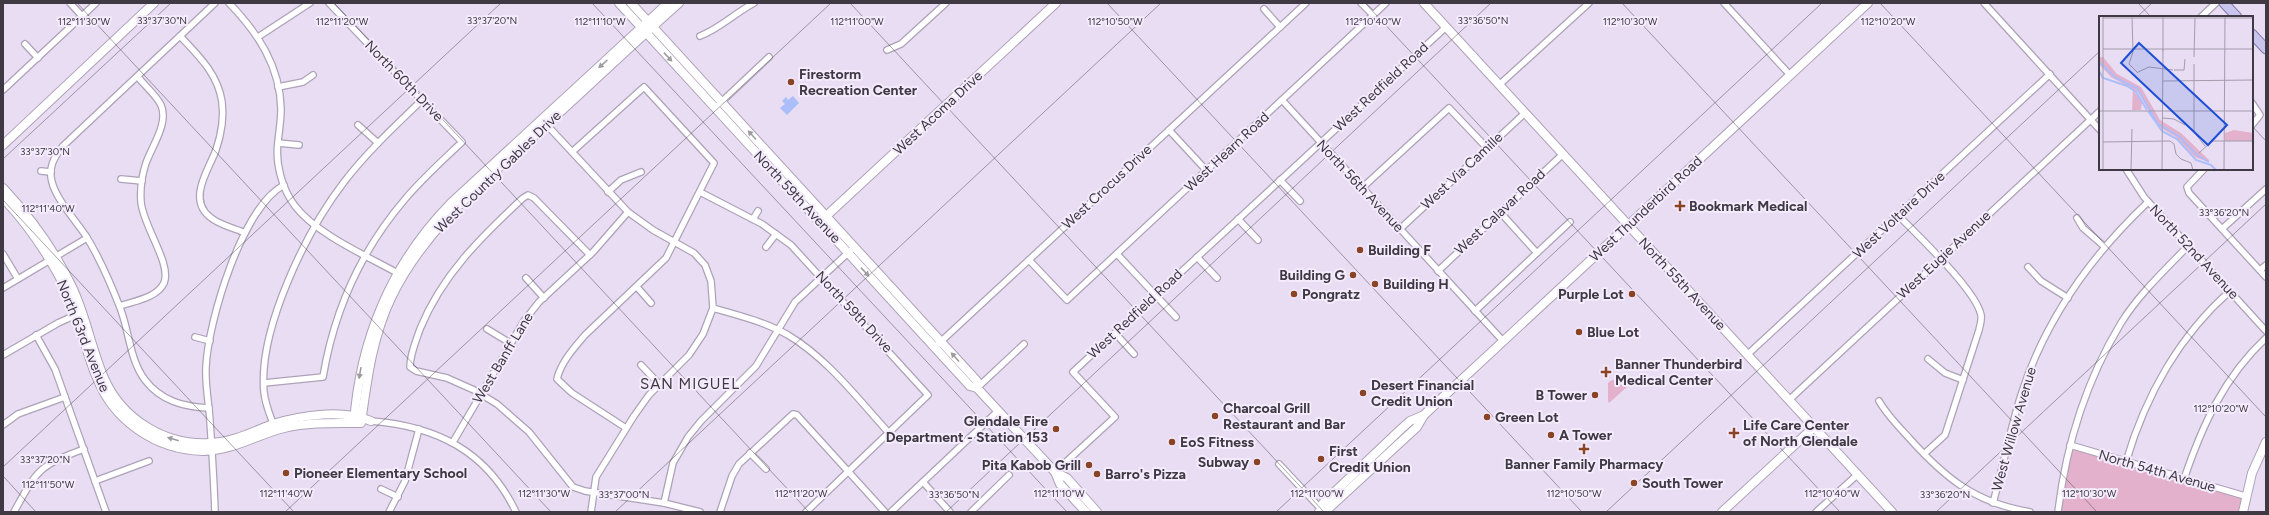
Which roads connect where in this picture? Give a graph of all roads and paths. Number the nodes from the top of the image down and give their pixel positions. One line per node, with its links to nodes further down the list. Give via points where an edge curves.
1 (70, 3): 27 (street)
2 (96, 3): 27 (street)
3 (154, 3): 66 (main road)
4 (215, 3): 35 (street)
5 (229, 3): 37 (street)
6 (310, 3): 37 (street)
7 (329, 3): 50 (street, North 60th Drive)
8 (619, 3): 33 (main road, North 59th Avenue)
9 (631, 3): 30 (main road, North 59th Avenue)
10 (668, 3): 30 (main road, West Country Gables Drive)
11 (679, 3): 30 (main road, West Country Gables Drive)
12 (754, 3): 36 (street)
13 (946, 3): 40 (street, via 901,44)
14 (1056, 3): 93 (main road, West Acoma Drive)
15 (1306, 3): 31 (street, West Crocus Drive)
16 (1361, 3): 26 (street)
17 (1386, 3): 26 (street, West Hearn Road)
18 (1424, 3): 32 (main road, North 55th Avenue)
19 (1588, 3): 47 (street)
20 (1724, 3): 45 (street)
21 (1868, 3): 45 (main road, West Thunderbird Road)
22 (1984, 3): 43 (street)
23 (2216, 3): 28 (street)
24 (2224, 3): 29 (main road)
25 (1264, 9): 31 (street)
26 (1372, 15): 51 (street, West Hearn Road)
27 (82, 16): 42 (street)
28 (2202, 16)
29 (2236, 16)
30 (650, 24): 33 (main road, West Country Gables Drive); 52 (main road, North 59th Avenue)
31 (1280, 27): 62 (street, West Crocus Drive)
32 (1446, 27): 47 (main road, North 55th Avenue); 65 (street, West Redfield Road)
33 (644, 30): 54 (main road, North 59th Avenue, one-way to 54); 58 (main road, West Country Gables Drive)
34 (2253, 35): 39 (main road)
35 (180, 36): 46 (street); 103 (street, via 208,68 215,79 222,101 222,125 216,149 200,189 202,205 210,217)
36 (700, 36)
37 (258, 37): 48 (street, via 272,63)
38 (25, 44): 42 (street)
39 (2266, 49)
40 (887, 50)
41 (769, 57): 52 (street)
42 (38, 58): 49 (street)
43 (2050, 74): 57 (street); 92 (street, West Voltaire Drive)
44 (313, 75): 48 (street, via 302,82)
45 (1790, 75): 99 (main road, West Thunderbird Road)
46 (138, 77): 75 (street, via 58,151); 79 (street, via 160,104 164,117 146,163)
47 (1499, 85): 56 (main road, North 55th Avenue)
48 (278, 87): 63 (street, via 281,108)
49 (3, 90)
50 (422, 100): 64 (street); 116 (street, North 60th Drive, via 462,142 406,198 384,225)
51 (1282, 100): 65 (street, North 56th Avenue); 71 (street, West Hearn Road)
52 (722, 102): 54 (street); 93 (main road, North 59th Avenue, one-way to 52)
53 (2253, 104): 59 (street, via 2260,115)
54 (715, 108): 97 (main road, North 59th Avenue)
55 (2099, 111): 57 (street, West Eugie Avenue)
56 (1525, 113): 68 (street, West Via Camille); 70 (main road, North 55th Avenue)
57 (2091, 119): 61 (street); 120 (street, West Eugie Avenue)
58 (544, 122): 69 (street); 126 (main road, West Country Gables Drive, via 442,212 414,247)
59 (2253, 124)
60 (358, 125): 64 (street)
61 (2099, 129)
62 (1169, 130): 71 (street); 121 (street, West Crocus Drive)
63 (278, 143): 67 (street); 80 (street)
64 (378, 143): 100 (street, via 344,182)
65 (1320, 143): 78 (street, West Redfield Road); 82 (street, North 56th Avenue)
66 (3, 145)
67 (299, 145)
68 (1487, 148): 82 (street, via 1449,108); 101 (street, West Via Camille)
69 (572, 152): 84 (street); 85 (street, via 644,87 714,163)
70 (1563, 154): 91 (street, West Calavar Road); 99 (main road, North 55th Avenue)
71 (1206, 170): 115 (street, West Hearn Road)
72 (2127, 170): 88 (street, North 52nd Avenue)
73 (2203, 170): 102 (street, via 2187,187 2189,193)
74 (41, 171): 75 (street)
75 (51, 172): 105 (street, via 57,194)
76 (641, 172): 84 (street, via 621,180)
77 (121, 179): 79 (street)
78 (1280, 180): 87 (street); 96 (street, West Redfield Road)
79 (142, 181): 139 (street, via 142,209 152,238 162,256 165,279 154,294)
80 (284, 185): 100 (street, via 295,206); 103 (street, via 271,194 259,208)
81 (3, 188): 119 (main road, North 63rd Avenue, via 27,215)
82 (1362, 188): 101 (street, North 56th Avenue)
83 (2266, 189): 102 (street)
84 (608, 192): 90 (street)
85 (700, 192): 95 (street, North 59th Drive); 107 (street)
86 (3, 198): 119 (main road, North 63rd Avenue)
87 (1300, 201)
88 (2148, 202): 108 (street, North 52nd Avenue); 111 (street, West Willow Avenue)
89 (758, 211): 95 (street)
90 (628, 212): 107 (street); 117 (street, West Banff Lane)
91 (1500, 212): 113 (street); 125 (street, West Calavar Road)
92 (1898, 215): 120 (street); 159 (street, West Voltaire Drive)
93 (826, 216): 97 (main road, West Acoma Drive); 110 (main road, North 59th Avenue)
94 (2077, 218): 111 (street, via 2082,228)
95 (753, 219): 104 (street, North 59th Drive)
96 (1238, 219): 106 (street); 118 (street, West Redfield Road)
97 (820, 222): 112 (main road, North 59th Avenue)
98 (1570, 222): 113 (street)
99 (1628, 225): 153 (main road, West Thunderbird Road); 159 (main road, North 55th Avenue)
100 (315, 226): 116 (street); 163 (street, via 300,255 275,318 266,357)
101 (1400, 229): 125 (street, North 56th Avenue)
102 (2222, 229): 124 (street)
103 (245, 233): 151 (street, via 224,289)
104 (776, 234): 109 (street); 127 (street, North 59th Drive, via 795,249)
105 (87, 238): 119 (street); 139 (street)
106 (1258, 240)
107 (675, 241): 132 (street, via 660,265); 140 (street, via 694,253 705,265 711,281)
108 (2189, 245): 134 (street, North 52nd Avenue); 184 (street, via 2157,278 2122,322 2090,384)
109 (766, 247)
110 (854, 247): 112 (street); 152 (main road, North 59th Avenue)
111 (2105, 247): 137 (street, West Willow Avenue)
112 (848, 253): 127 (street); 156 (main road, North 59th Avenue, one-way to 156)
113 (1538, 253): 141 (street)
114 (3, 254): 131 (street)
115 (1117, 254): 121 (street, West Hearn Road, via 1067,300); 135 (street)
116 (365, 255): 126 (street); 163 (street, via 337,321 323,377)
117 (590, 255): 136 (street, West Banff Lane); 166 (street, via 534,198 528,195 474,245 449,276 422,324 410,367 416,371 446,378)
118 (1197, 257): 130 (street); 135 (street, West Redfield Road)
119 (53, 259): 131 (street); 142 (main road, North 63rd Avenue)
120 (1940, 259): 162 (street, via 1966,289 1981,316); 168 (street, West Eugie Avenue)
121 (1029, 260): 152 (street, West Crocus Drive)
122 (2266, 265): 124 (street)
123 (2028, 266): 137 (street, via 2041,281)
124 (2260, 270): 128 (street)
125 (1438, 271): 141 (street, North 56th Avenue)
126 (400, 275): 173 (main road, West Country Gables Drive, via 379,311 364,356)
127 (822, 277): 145 (street, via 795,302); 181 (street, North 59th Drive, via 928,395)
128 (2266, 277)
129 (526, 278): 136 (street)
130 (1217, 278)
131 (18, 279): 133 (street)
132 (636, 287): 138 (street); 177 (street, via 575,346 557,379 572,393)
133 (3, 288)
134 (2230, 291): 146 (street, North 52nd Avenue); 191 (street, via 2190,333 2163,374 2139,424)
135 (1156, 295): 143 (street); 147 (street, West Redfield Road)
136 (544, 298): 154 (street, West Banff Lane, via 524,321)
137 (2068, 298): 207 (street, West Willow Avenue, via 2043,342 2024,387)
138 (651, 303)
139 (120, 306): 170 (street, via 136,362 144,379 155,392 169,400 192,407)
140 (713, 308): 145 (street); 164 (street, via 698,344)
141 (1475, 311): 153 (street, North 56th Avenue)
142 (79, 314): 148 (street); 185 (main road, North 63rd Avenue, via 99,385 122,417 143,434 163,444 183,449)
143 (1176, 316)
144 (487, 329): 154 (street)
145 (778, 330): 181 (street, via 800,343 820,360); 206 (street, via 756,366 688,437 674,463)
146 (2266, 331)
147 (1115, 333): 157 (street); 195 (street, West Redfield Road, via 1073,372 1115,417)
148 (36, 335): 158 (street); 167 (street, via 55,369)
149 (195, 338): 151 (street)
150 (2266, 338): 199 (street, via 2239,368 2216,400 2194,447)
151 (210, 340): 170 (street, via 206,368)
152 (941, 341): 156 (street, West Crocus Drive); 165 (main road, North 59th Avenue, one-way to 152, via 977,380)
153 (1503, 341): 172 (main road, West Thunderbird Road)
154 (510, 343): 166 (street, West Banff Lane)
155 (1024, 344): 165 (street)
156 (935, 347): 165 (main road, North 59th Avenue, via 970,386)
157 (1134, 354)
158 (3, 355)
159 (1747, 355): 168 (main road, North 55th Avenue)
160 (1928, 359): 162 (street, via 1945,373)
161 (641, 365): 164 (street)
162 (1963, 380): 188 (street, via 1944,435)
163 (264, 383): 176 (street, via 265,401)
164 (659, 384): 177 (street)
165 (977, 388): 171 (main road, North 59th Avenue)
166 (481, 394): 182 (street, West Banff Lane); 203 (street, via 497,404 529,432 573,487)
167 (65, 397): 175 (street, via 18,414); 186 (street)
168 (1788, 400): 178 (main road, North 55th Avenue)
169 (1879, 401): 188 (street)
170 (209, 408): 185 (street)
171 (998, 411): 195 (main road, North 59th Avenue); 201 (street)
172 (1424, 415): 180 (main road, West Thunderbird Road, via 1410,421); 196 (main road, West Thunderbird Road, via 1417,427)
173 (358, 420): 174 (main road, North 63rd Avenue); 176 (main road, North 63rd Avenue)
174 (371, 421): 179 (street, North 63rd Avenue)
175 (3, 425)
176 (275, 428): 185 (main road, North 63rd Avenue, via 237,442)
177 (626, 428): 203 (street, via 599,472)
178 (1813, 428): 198 (main road, North 55th Avenue); 224 (main road)
179 (419, 429): 182 (street, North 63rd Avenue); 205 (street)
180 (1400, 430): 196 (main road, via 1396,440); 208 (main road, West Thunderbird Road, via 1323,503)
181 (889, 433): 194 (street)
182 (453, 442): 213 (street, North 63rd Avenue, via 494,477)
183 (2266, 442): 189 (main road)
184 (2070, 445): 191 (street, North 54th Avenue); 228 (street)
185 (211, 447): 211 (street)
186 (84, 449): 200 (street); 209 (street, via 55,460 41,470 29,484)
187 (750, 453): 193 (street); 194 (street, via 793,414 797,415); 216 (street, via 732,476)
188 (1924, 454): 207 (street, via 1956,484)
189 (2263, 455): 204 (main road)
190 (149, 461): 200 (street)
191 (2126, 462): 199 (street, North 54th Avenue)
192 (1279, 464): 208 (street)
193 (766, 469)
194 (848, 472): 217 (street); 218 (street)
195 (1055, 472): 222 (main road, North 59th Avenue, via 1060,484); 223 (main road, North 59th Avenue, via 1066,478)
196 (1368, 472): 208 (main road, West Thunderbird Road, via 1328,509)
197 (1009, 475): 221 (street)
198 (1856, 475): 225 (street); 226 (main road, North 55th Avenue)
199 (2184, 479): 204 (street, North 54th Avenue)
200 (95, 481): 210 (street)
201 (923, 482): 219 (street); 220 (street)
202 (381, 489): 205 (street)
203 (593, 492): 206 (street); 214 (street)
204 (2245, 496): 229 (main road)
205 (398, 497): 212 (street)
206 (664, 503): 215 (street)
207 (1992, 503): 227 (street)
208 (1322, 511)
209 (14, 512)
210 (106, 512)
211 (215, 512)
212 (389, 512)
213 (516, 512)
214 (591, 512)
215 (700, 512)
216 (720, 512)
217 (806, 512)
218 (885, 512)
219 (891, 512)
220 (950, 512)
221 (971, 512)
222 (1086, 512)
223 (1097, 512)
224 (1722, 512)
225 (1816, 512)
226 (1892, 512)
227 (2030, 512)
228 (2058, 512)
229 (2243, 512)

